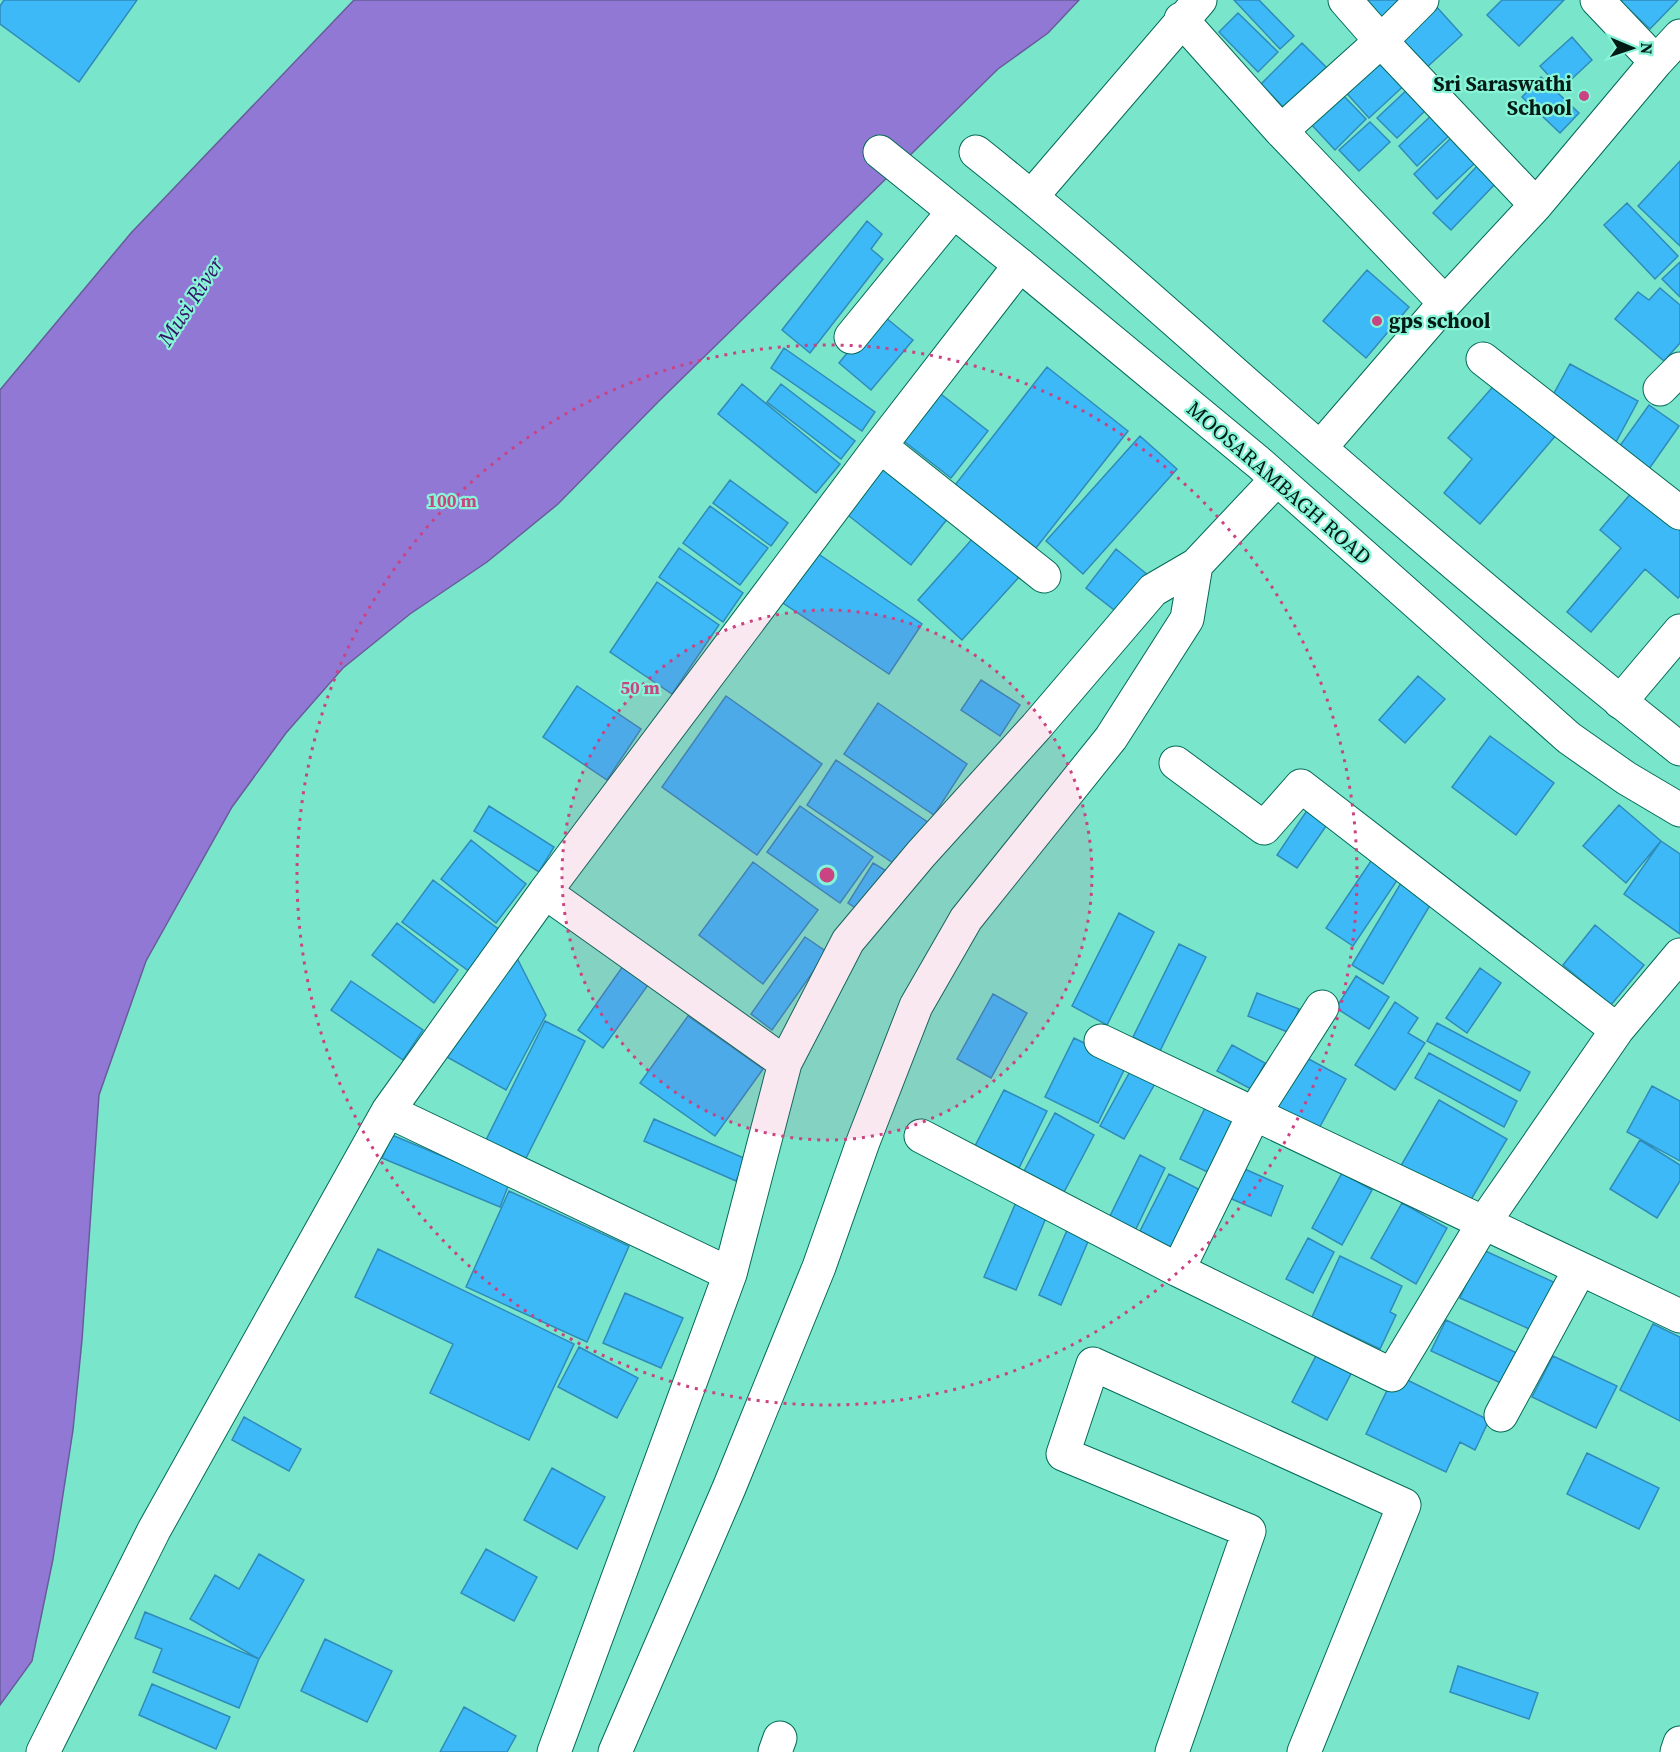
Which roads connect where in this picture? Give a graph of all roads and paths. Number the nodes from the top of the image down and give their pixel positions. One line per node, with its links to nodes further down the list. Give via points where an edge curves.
1 (1345, 0): 6 (street)
2 (1422, 0): 6 (street)
3 (1598, 0): 7 (street)
4 (1191, 10): 8 (street); 11 (street)
5 (1680, 36): 7 (street)
6 (1381, 41): 8 (street); 12 (street)
7 (1656, 62): 12 (street)
8 (1281, 131): 15 (street)
9 (880, 152): 13 (street, MOOSARAMBAGH ROAD)
10 (976, 152): 11 (street)
11 (1032, 196): 19 (street)
12 (1536, 205): 15 (street)
13 (954, 212): 14 (street, MOOSARAMBAGH ROAD); 16 (street)
14 (1020, 265): 18 (street); 20 (street, MOOSARAMBAGH ROAD)
15 (1445, 303): 19 (street)
16 (850, 337)
17 (1484, 359): 21 (street)
18 (880, 446): 23 (street); 29 (street)
19 (1320, 448): 25 (street)
20 (1277, 479): 22 (street); 28 (street, MOOSARAMBAGH ROAD, via 1569,738)
21 (1680, 513)
22 (1196, 564): 34 (street, via 1153,590 848,941); 47 (street, via 1187,619 1118,729 966,919 916,1006 819,1267)
23 (1044, 576)
24 (1680, 631): 25 (street)
25 (1620, 702): 26 (street)
26 (1680, 749)
27 (1176, 763): 32 (street, via 1264,828 1301,786)
28 (1680, 810)
29 (545, 892): 34 (street); 35 (street)
30 (1680, 955): 32 (street)
31 (1322, 1007): 36 (street)
32 (1617, 1030): 38 (street)
33 (1101, 1041): 36 (street)
34 (785, 1063): 41 (street)
35 (388, 1111): 41 (street); 45 (street, via 153,1530)
36 (1255, 1113): 38 (street); 40 (street)
37 (921, 1136): 40 (street)
38 (1483, 1224): 39 (street); 40 (street, via 1392,1375)
39 (1580, 1269): 42 (street); 43 (street)
40 (1178, 1270)
41 (730, 1274): 46 (street)
42 (1680, 1316)
43 (1501, 1415)
44 (1680, 1743): 50 (street)
45 (43, 1752)
46 (554, 1752)
47 (615, 1752)
48 (1172, 1752): 49 (street, via 1249,1531 1063,1454 1093,1364 1404,1505)
49 (1304, 1752)
50 (1677, 1752)

